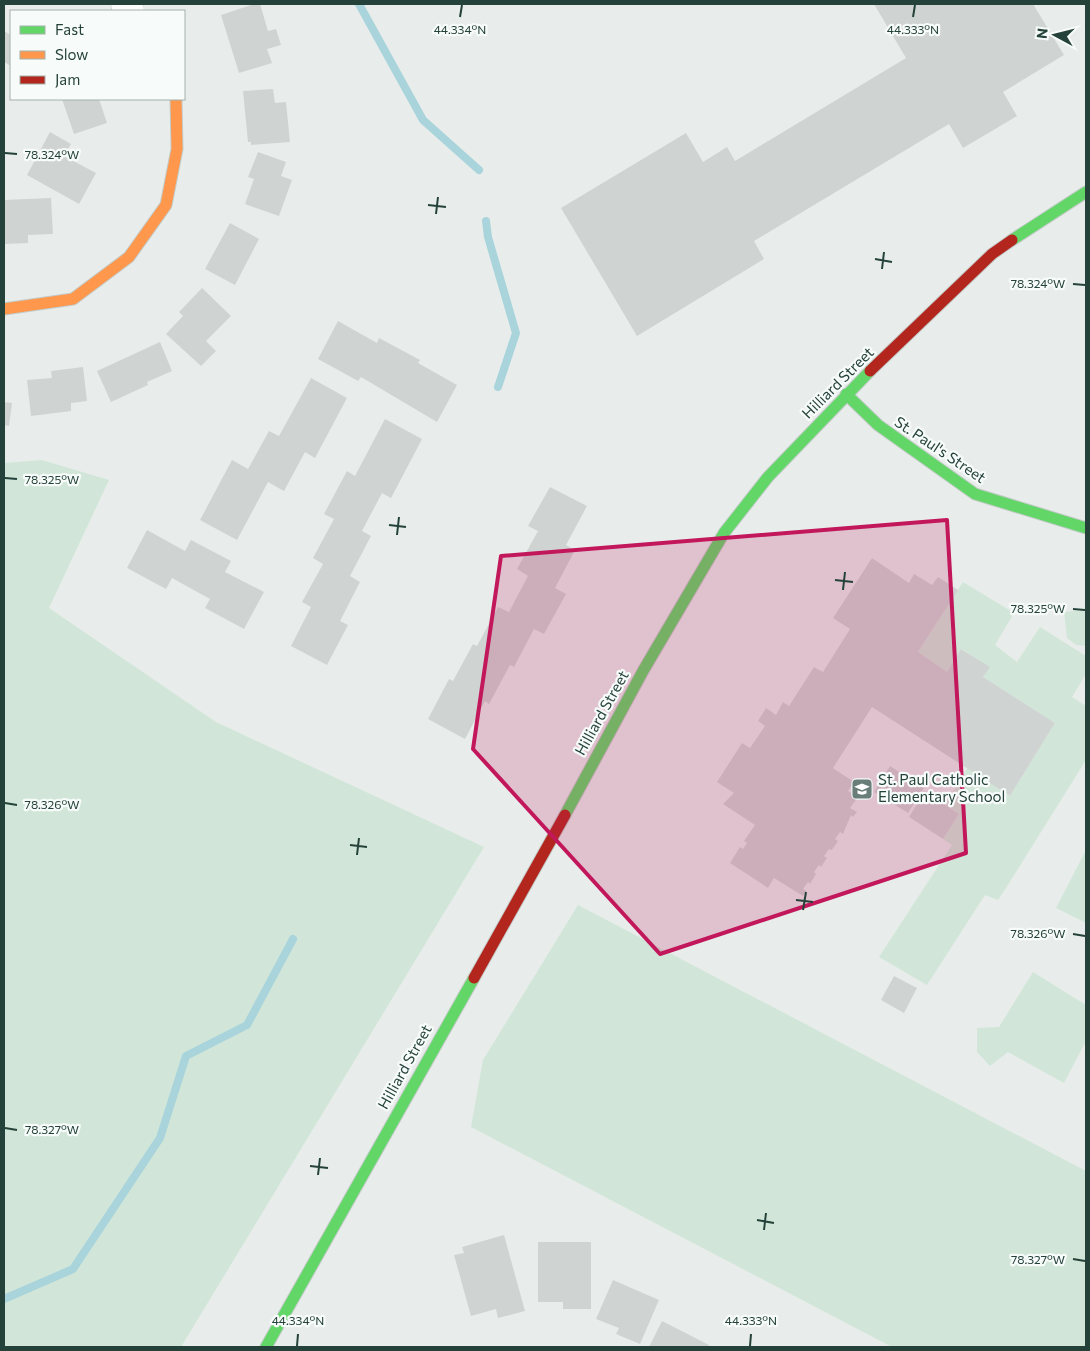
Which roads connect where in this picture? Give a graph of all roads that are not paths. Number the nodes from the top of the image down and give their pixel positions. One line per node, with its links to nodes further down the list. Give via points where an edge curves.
1 (176, 100): 3 (street, via 178,149 166,205 129,257 73,298)
2 (1086, 192): 4 (street, Hilliard Street, via 992,254)
3 (4, 309)
4 (846, 394): 5 (street, St. Paul's Street, via 878,425 975,494); 6 (street, Hilliard Street, via 768,477 724,533 643,671)
5 (1086, 528)
6 (266, 1347)

